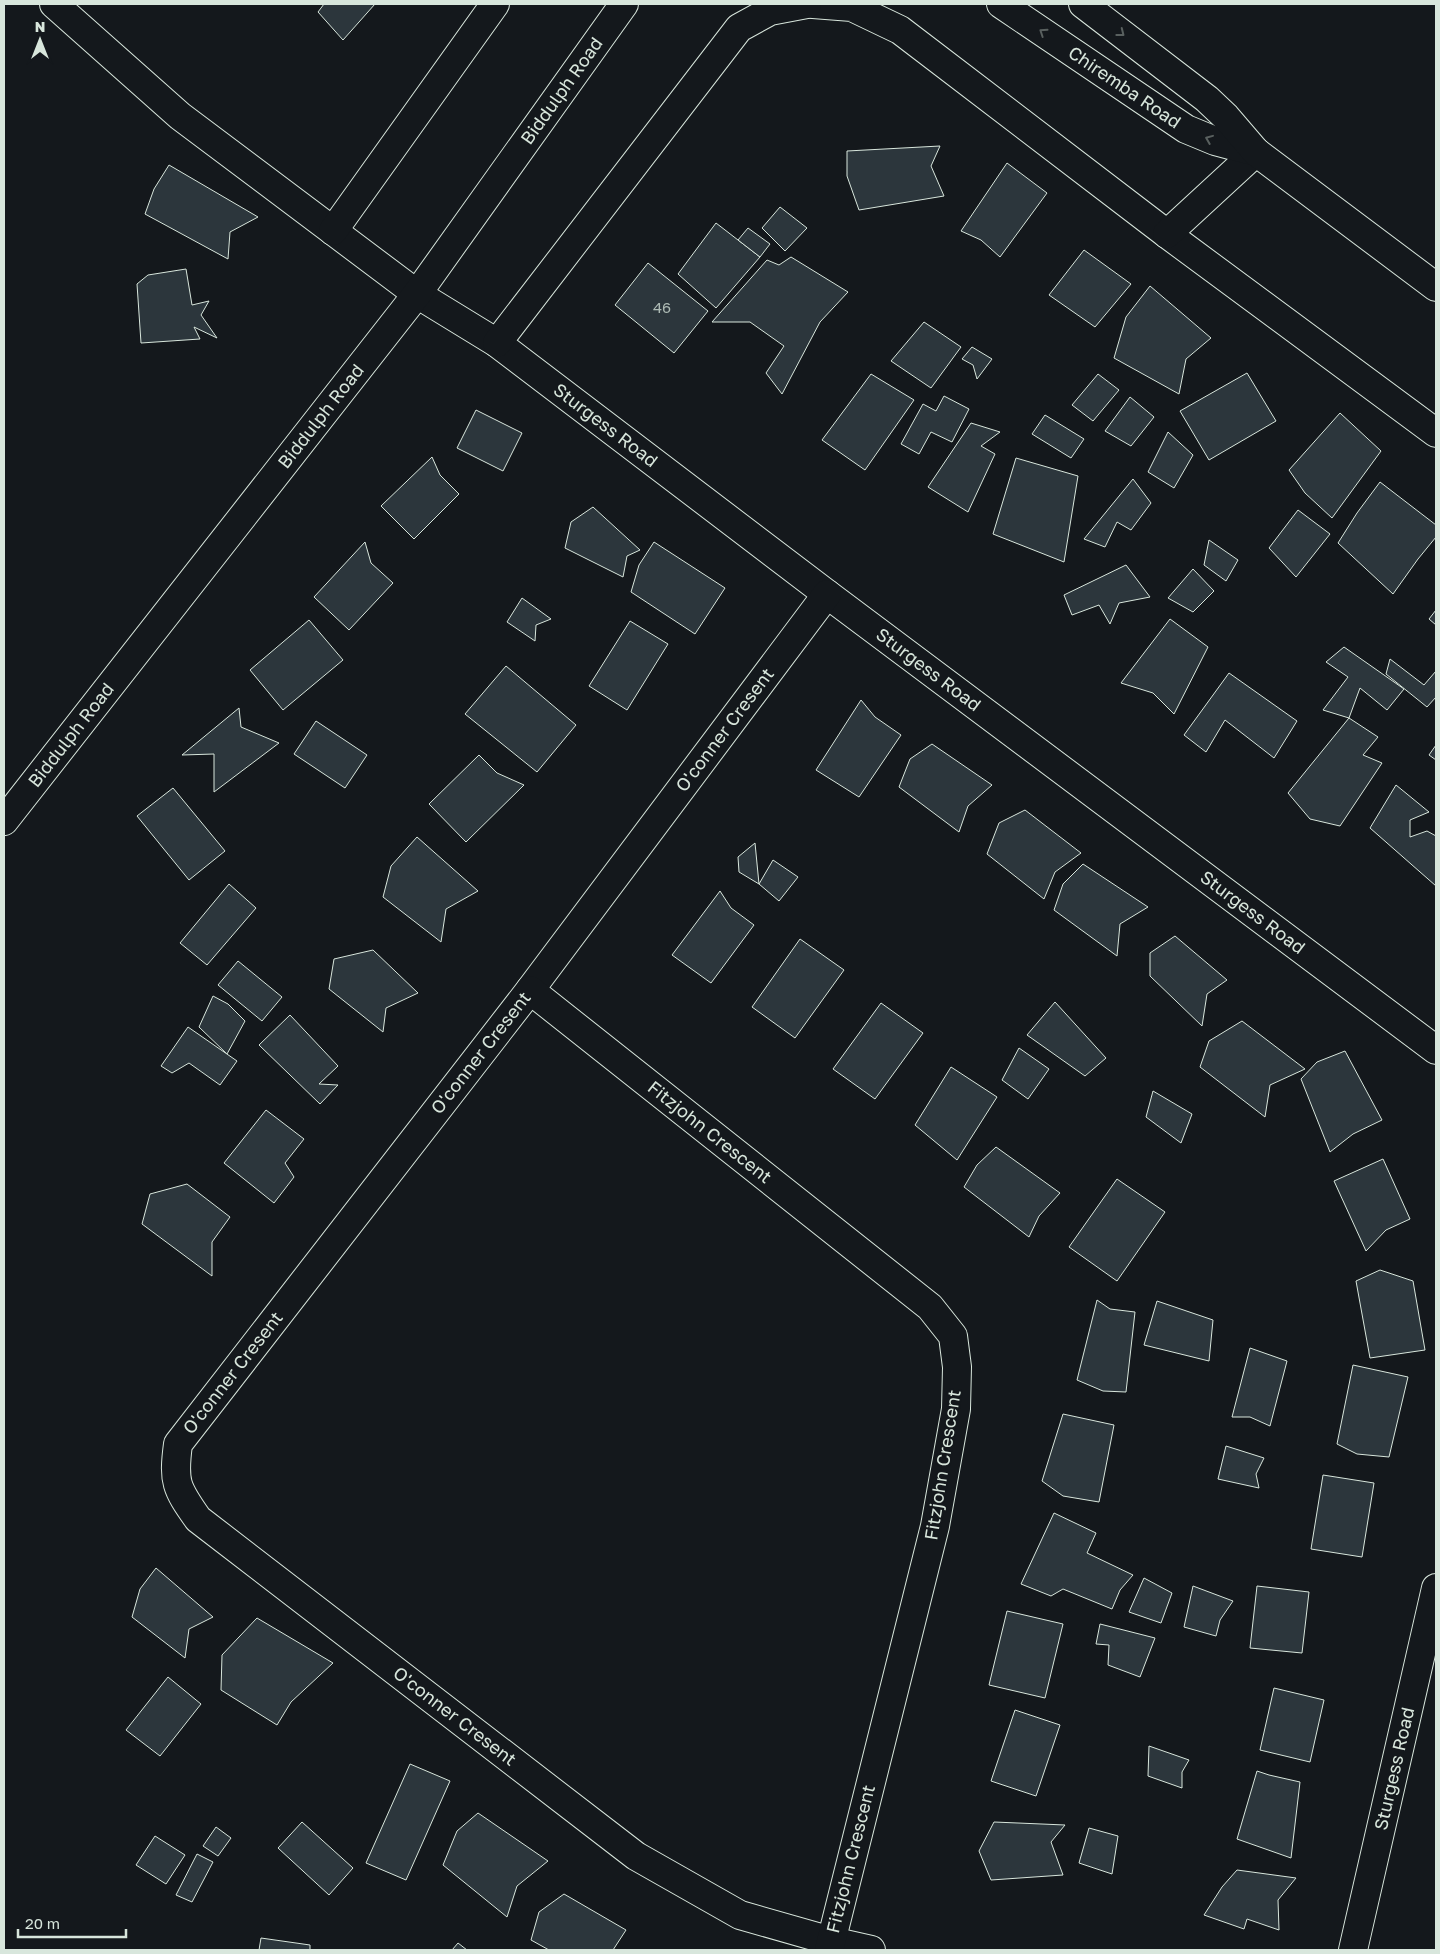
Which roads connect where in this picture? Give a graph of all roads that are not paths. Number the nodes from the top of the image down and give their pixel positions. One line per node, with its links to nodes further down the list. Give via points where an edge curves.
1 (54, 4): 9 (street, Sturgess Road, via 180,116)
2 (495, 4): 9 (street)
3 (624, 4): 12 (street, Biddulph Road)
4 (807, 4): 13 (street, via 770,11 739,28)
5 (813, 4): 10 (street, via 852,7 900,30)
6 (1001, 4): 8 (street, Chiremba Road, one-way to 6, via 1186,129)
7 (1083, 4): 8 (street, Chiremba Road, one-way to 8, via 1207,99)
8 (1256, 152): 10 (street); 11 (street, Chiremba Road)
9 (333, 231): 12 (street, Sturgess Road)
10 (1167, 234): 14 (street)
11 (1436, 288)
12 (417, 294): 13 (street, Sturgess Road); 16 (street, Biddulph Road)
13 (497, 343): 15 (street, Sturgess Road)
14 (1436, 433)
15 (827, 594): 17 (street, O'conner Cresent); 18 (street, Sturgess Road)
16 (4, 821)
17 (530, 990): 20 (street, Fitzjohn Crescent, via 930,1307 953,1336 957,1367 956,1409 935,1526); 20 (street, O'conner Cresent, via 178,1444 175,1469 180,1493 198,1519 636,1856 740,1915)
18 (1436, 1050)
19 (1436, 1588): 22 (street, Sturgess Road)
20 (830, 1946): 21 (street, O'conner Cresent)
21 (871, 1950)
22 (1353, 1950)

